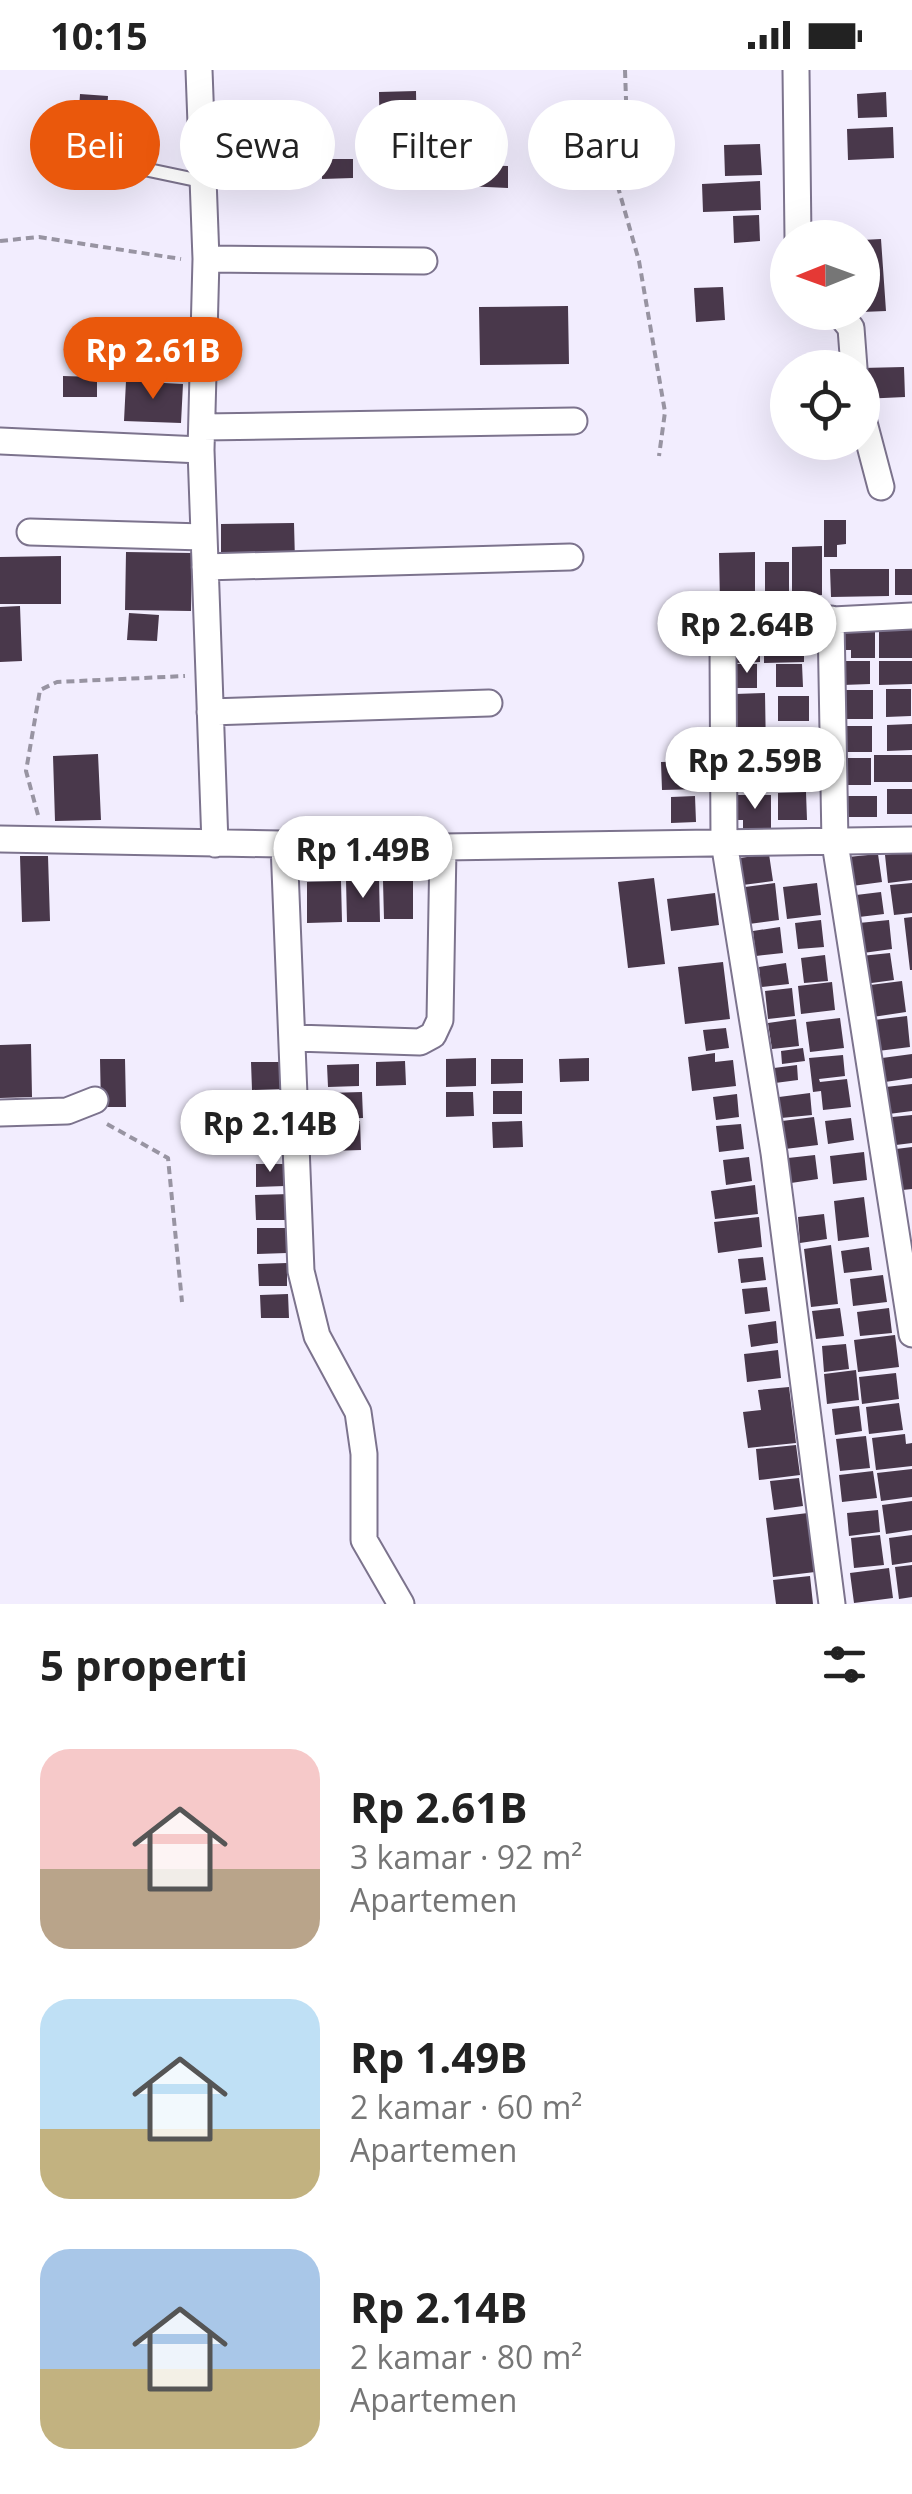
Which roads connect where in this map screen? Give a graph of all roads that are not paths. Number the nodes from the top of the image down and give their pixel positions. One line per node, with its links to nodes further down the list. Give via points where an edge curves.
1 (199, 70): 3 (street)
2 (796, 70): 5 (street)
3 (200, 100)
4 (203, 190): 6 (street)
5 (798, 220)
6 (206, 259): 7 (street); 9 (street)
7 (424, 261)
8 (574, 420): 9 (street)
9 (202, 438): 10 (street); 14 (street)
10 (0, 441)
11 (874, 460): 12 (street)
12 (881, 487)
13 (30, 532): 14 (street)
14 (203, 536): 16 (street)
15 (570, 556): 16 (street)
16 (204, 567): 20 (street)
17 (912, 616): 18 (street)
18 (831, 619): 23 (street, via 725,632); 24 (street)
19 (488, 704): 20 (street)
20 (210, 712): 25 (street)
21 (0, 839): 25 (street)
22 (912, 840): 24 (street)
23 (724, 842): 24 (street); 27 (street); 34 (street, via 774,1152)
24 (835, 842): 31 (street)
25 (215, 844): 26 (street)
26 (284, 844): 27 (street); 28 (street)
27 (444, 846): 28 (street, via 440,1020 433,1035 420,1042)
28 (295, 1038): 33 (street, via 302,1271 318,1336 358,1412 364,1540)
29 (89, 1104): 30 (street)
30 (0, 1113)
31 (902, 1200): 32 (street)
32 (912, 1334)
33 (401, 1604)
34 (832, 1604)

